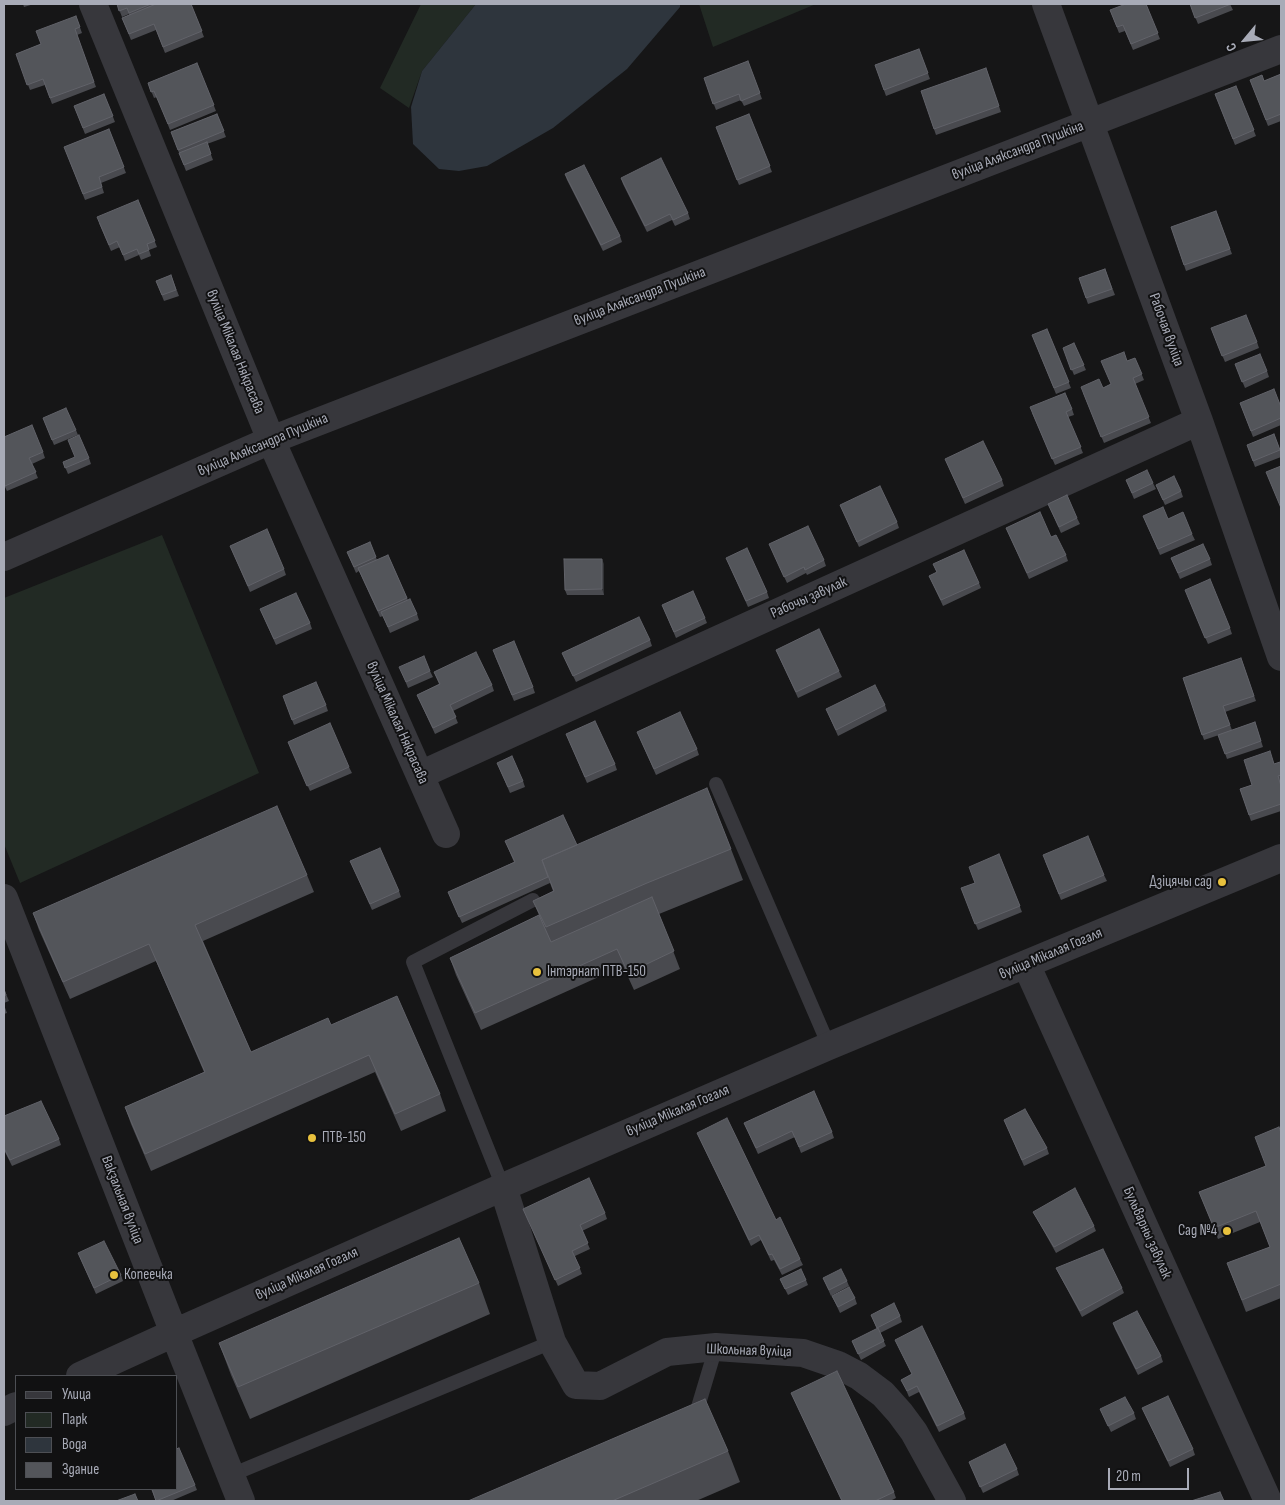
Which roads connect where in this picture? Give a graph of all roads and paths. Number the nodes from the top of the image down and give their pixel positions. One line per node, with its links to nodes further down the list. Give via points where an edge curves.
1 (93, 4): 6 (street, вуліца Мікалая Някрасава)
2 (1046, 4): 4 (street, Рабочая вуліца)
3 (1281, 49): 4 (street, вуліца Аляксандра Пушкіна)
4 (1091, 122): 5 (street, Рабочая вуліца); 6 (street, вуліца Аляксандра Пушкіна)
5 (1199, 421): 8 (street, Рабочая вуліца); 9 (street, Рабочы завулак)
6 (271, 440): 7 (street, вуліца Аляксандра Пушкіна); 9 (street, вуліца Мікалая Някрасава)
7 (4, 557)
8 (1281, 657)
9 (420, 775): 11 (street, вуліца Мікалая Някрасава)
10 (716, 784): 16 (lane)
11 (446, 834)
12 (1281, 858): 15 (street, вуліца Мікалая Гогаля)
13 (4, 898): 18 (street, Вакзальная вуліца)
14 (533, 900): 17 (lane, via 413,962)
15 (1026, 964): 16 (street, вуліца Мікалая Гогаля); 26 (street, Бульварны завулак)
16 (829, 1046): 17 (street, вуліца Мікалая Гогаля)
17 (503, 1187): 18 (street, вуліца Мікалая Гогаля); 19 (street, Школьная вуліца)
18 (174, 1332): 21 (street, вуліца Мікалая Гогаля); 23 (street, Вакзальная вуліца)
19 (552, 1342): 20 (street, Школьная вуліца, via 576,1386 600,1386 667,1352); 23 (lane)
20 (716, 1347): 22 (lane, via 693,1426); 25 (street, Школьная вуліца, via 803,1353 859,1376 883,1394 900,1413)
21 (82, 1375)
22 (684, 1430)
23 (231, 1475): 24 (street, Вакзальная вуліца)
24 (241, 1501)
25 (952, 1501)
26 (1268, 1501)

